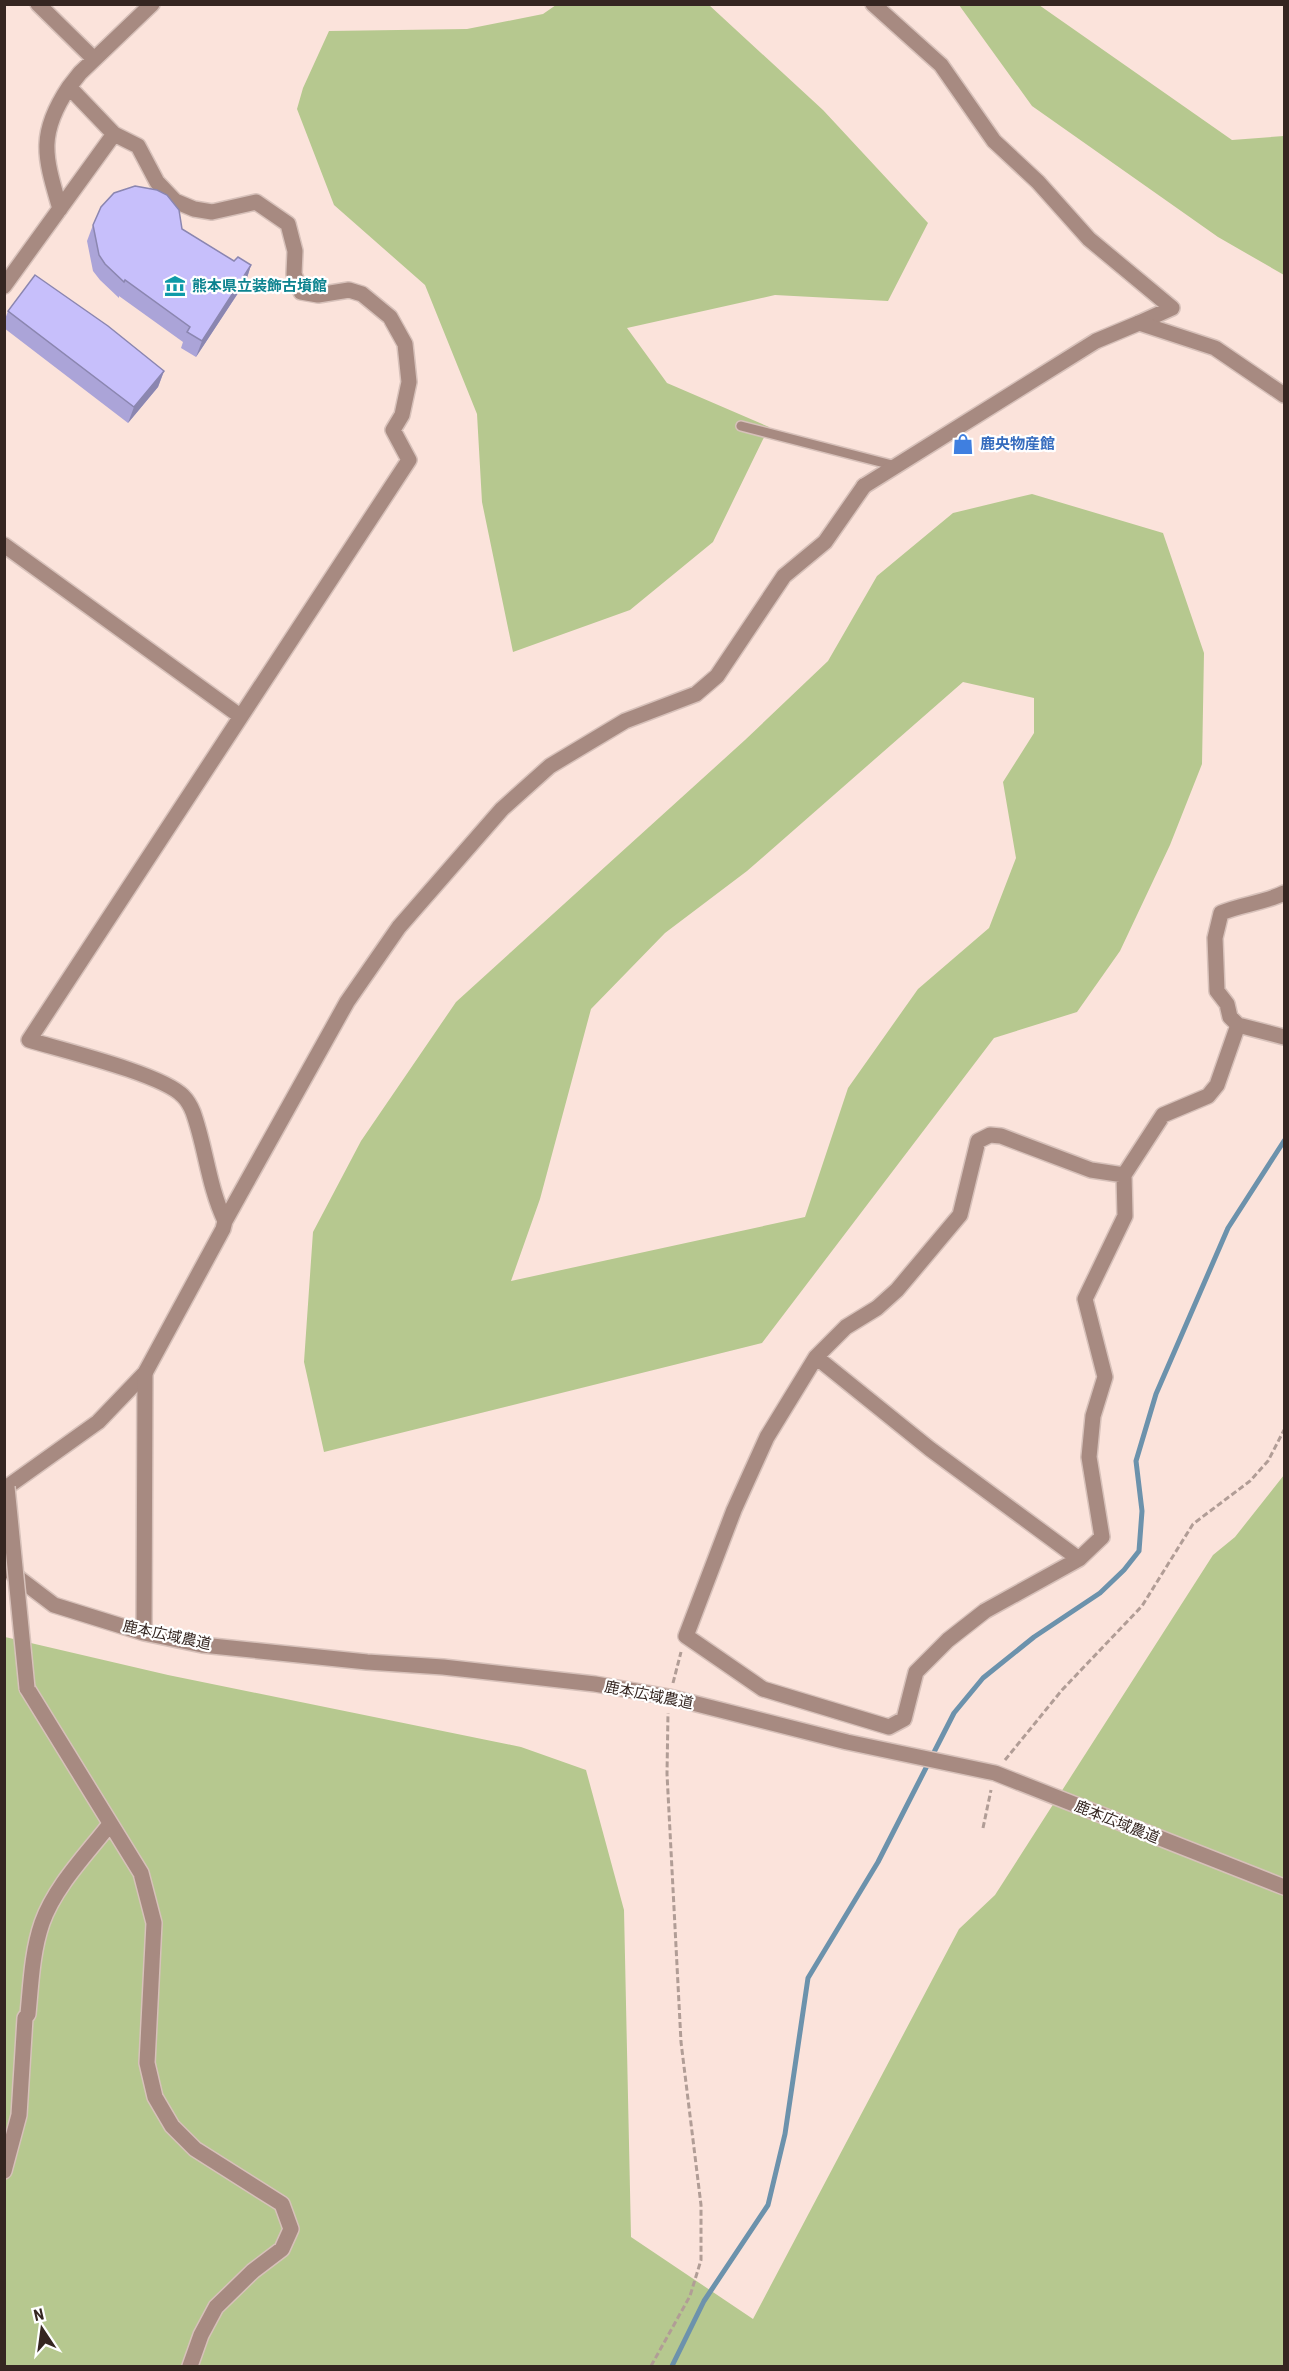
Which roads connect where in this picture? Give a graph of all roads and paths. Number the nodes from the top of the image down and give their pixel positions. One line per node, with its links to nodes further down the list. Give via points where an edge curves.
1 (38, 4): 4 (street)
2 (152, 4): 4 (street)
3 (873, 4): 9 (street, via 941,65 994,141 1038,182 1089,239 1172,308)
4 (94, 59): 5 (street)
5 (69, 87): 6 (street); 7 (street, via 56,106 46,148)
6 (114, 134): 7 (street); 14 (street, via 138,146 157,182 175,201 212,212 256,202 288,224 295,251 294,274 302,292 318,295 349,290 362,294 390,317 405,344 409,382 402,415 393,430 409,460)
7 (60, 209): 8 (street)
8 (4, 286)
9 (1138, 323): 10 (street, via 1215,348); 12 (street, via 1096,341)
10 (1284, 395)
11 (741, 426): 12 (lane)
12 (896, 466): 19 (street, via 864,486 825,542 784,576 717,676 696,694 625,721 550,766 502,809 399,927 347,1002)
13 (4, 545): 14 (street)
14 (240, 716): 19 (street, via 29,1040 141,1074 184,1096 192,1110 214,1197)
15 (1284, 893): 16 (street, via 1221,913 1215,938 1218,991)
16 (1238, 1025): 17 (street); 18 (street, via 1217,1085 1208,1096 1163,1115)
17 (1284, 1037)
18 (1124, 1175): 20 (street, via 1091,1170 1001,1136 990,1135 978,1142 960,1215 897,1290 846,1327); 23 (street, via 1125,1216 1085,1299 1105,1377 1093,1416 1089,1457 1102,1537)
19 (225, 1221): 21 (street)
20 (816, 1357): 23 (street, via 930,1449); 26 (street, via 767,1437 734,1510)
21 (145, 1373): 25 (street); 29 (street, bridge, via 98,1422 7,1487 27,1688)
22 (1284, 1430): 28 (path, via 1268,1461 1250,1481 1193,1524 1142,1606 1062,1690)
23 (1079, 1559): 26 (street, via 985,1611 948,1640 916,1672 904,1719 889,1727 763,1689)
24 (4, 1567): 25 (street, 鹿本広域農道, via 54,1605)
25 (144, 1633): 27 (street, 鹿本広域農道, via 202,1645 443,1667 595,1684)
26 (686, 1636): 27 (path)
27 (669, 1697): 28 (street, 鹿本広域農道); 34 (path, via 667,1774 681,2042 701,2205 701,2260 690,2296)
28 (995, 1773): 30 (path); 31 (street, 鹿本広域農道)
29 (110, 1824): 32 (street, via 57,1894 42,1922 25,2018 19,2115); 33 (street, via 141,1873 154,1923 147,2063 155,2097 172,2126 195,2149 282,2204 291,2229 282,2249 216,2307)
30 (983, 1828)
31 (1284, 1887)
32 (4, 2171)
33 (190, 2367)
34 (651, 2367)

